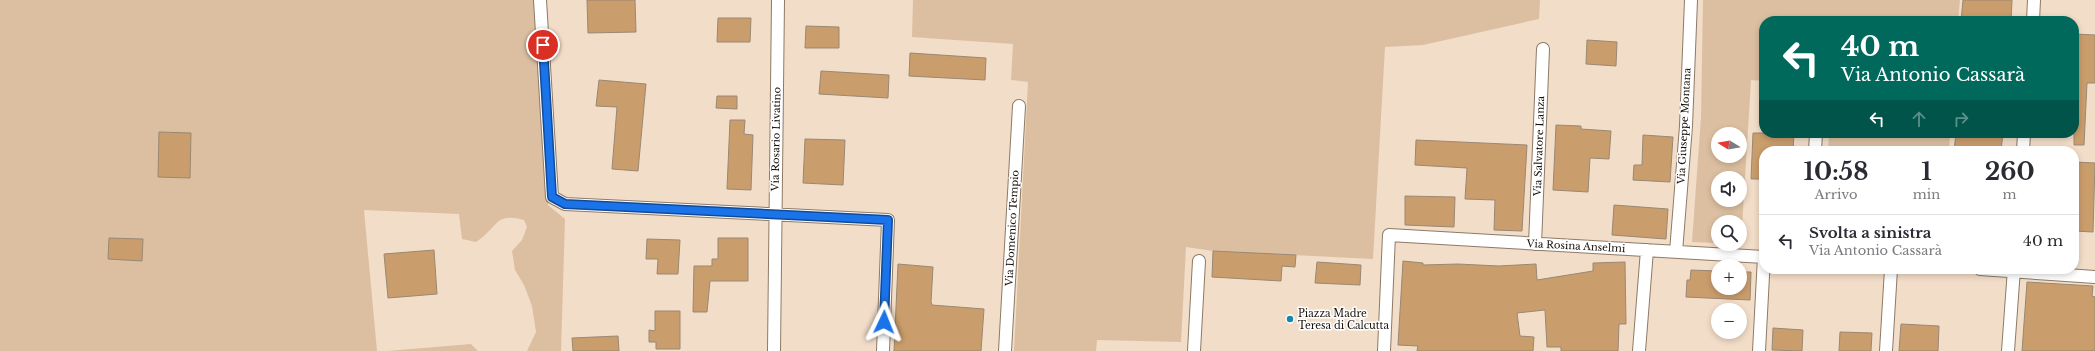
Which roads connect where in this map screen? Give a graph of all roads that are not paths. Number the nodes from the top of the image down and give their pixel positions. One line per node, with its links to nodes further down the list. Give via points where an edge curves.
1 (540, 0): 8 (street, via 552,197 565,204)
2 (778, 0): 8 (street, Via Rosario Livatino)
3 (1691, 0): 11 (street, Via Giuseppe Montana, via 1686,126)
4 (2034, 0): 5 (street)
5 (2033, 16)
6 (1543, 49): 9 (street, Via Salvatore Lanza)
7 (1019, 106): 21 (street, Via Domenico Tempio)
8 (775, 213): 19 (street, Via Rosario Livatino); 20 (street, via 888,220)
9 (1534, 244): 10 (street, Via Rosina Anselmi); 23 (street, Via Rosina Anselmi, via 1388,235)
10 (1646, 250): 11 (street, Via Rosina Anselmi); 24 (street)
11 (1676, 252): 12 (street, Via Rosina Anselmi)
12 (1759, 257)
13 (1199, 261): 22 (street)
14 (1763, 274): 25 (street)
15 (1891, 274): 26 (street)
16 (2014, 274): 27 (street)
17 (2060, 274): 18 (street)
18 (2095, 277)
19 (774, 351)
20 (883, 351)
21 (1005, 351)
22 (1194, 351)
23 (1384, 351)
24 (1639, 351)
25 (1759, 351)
26 (1886, 351)
27 (2008, 351)

